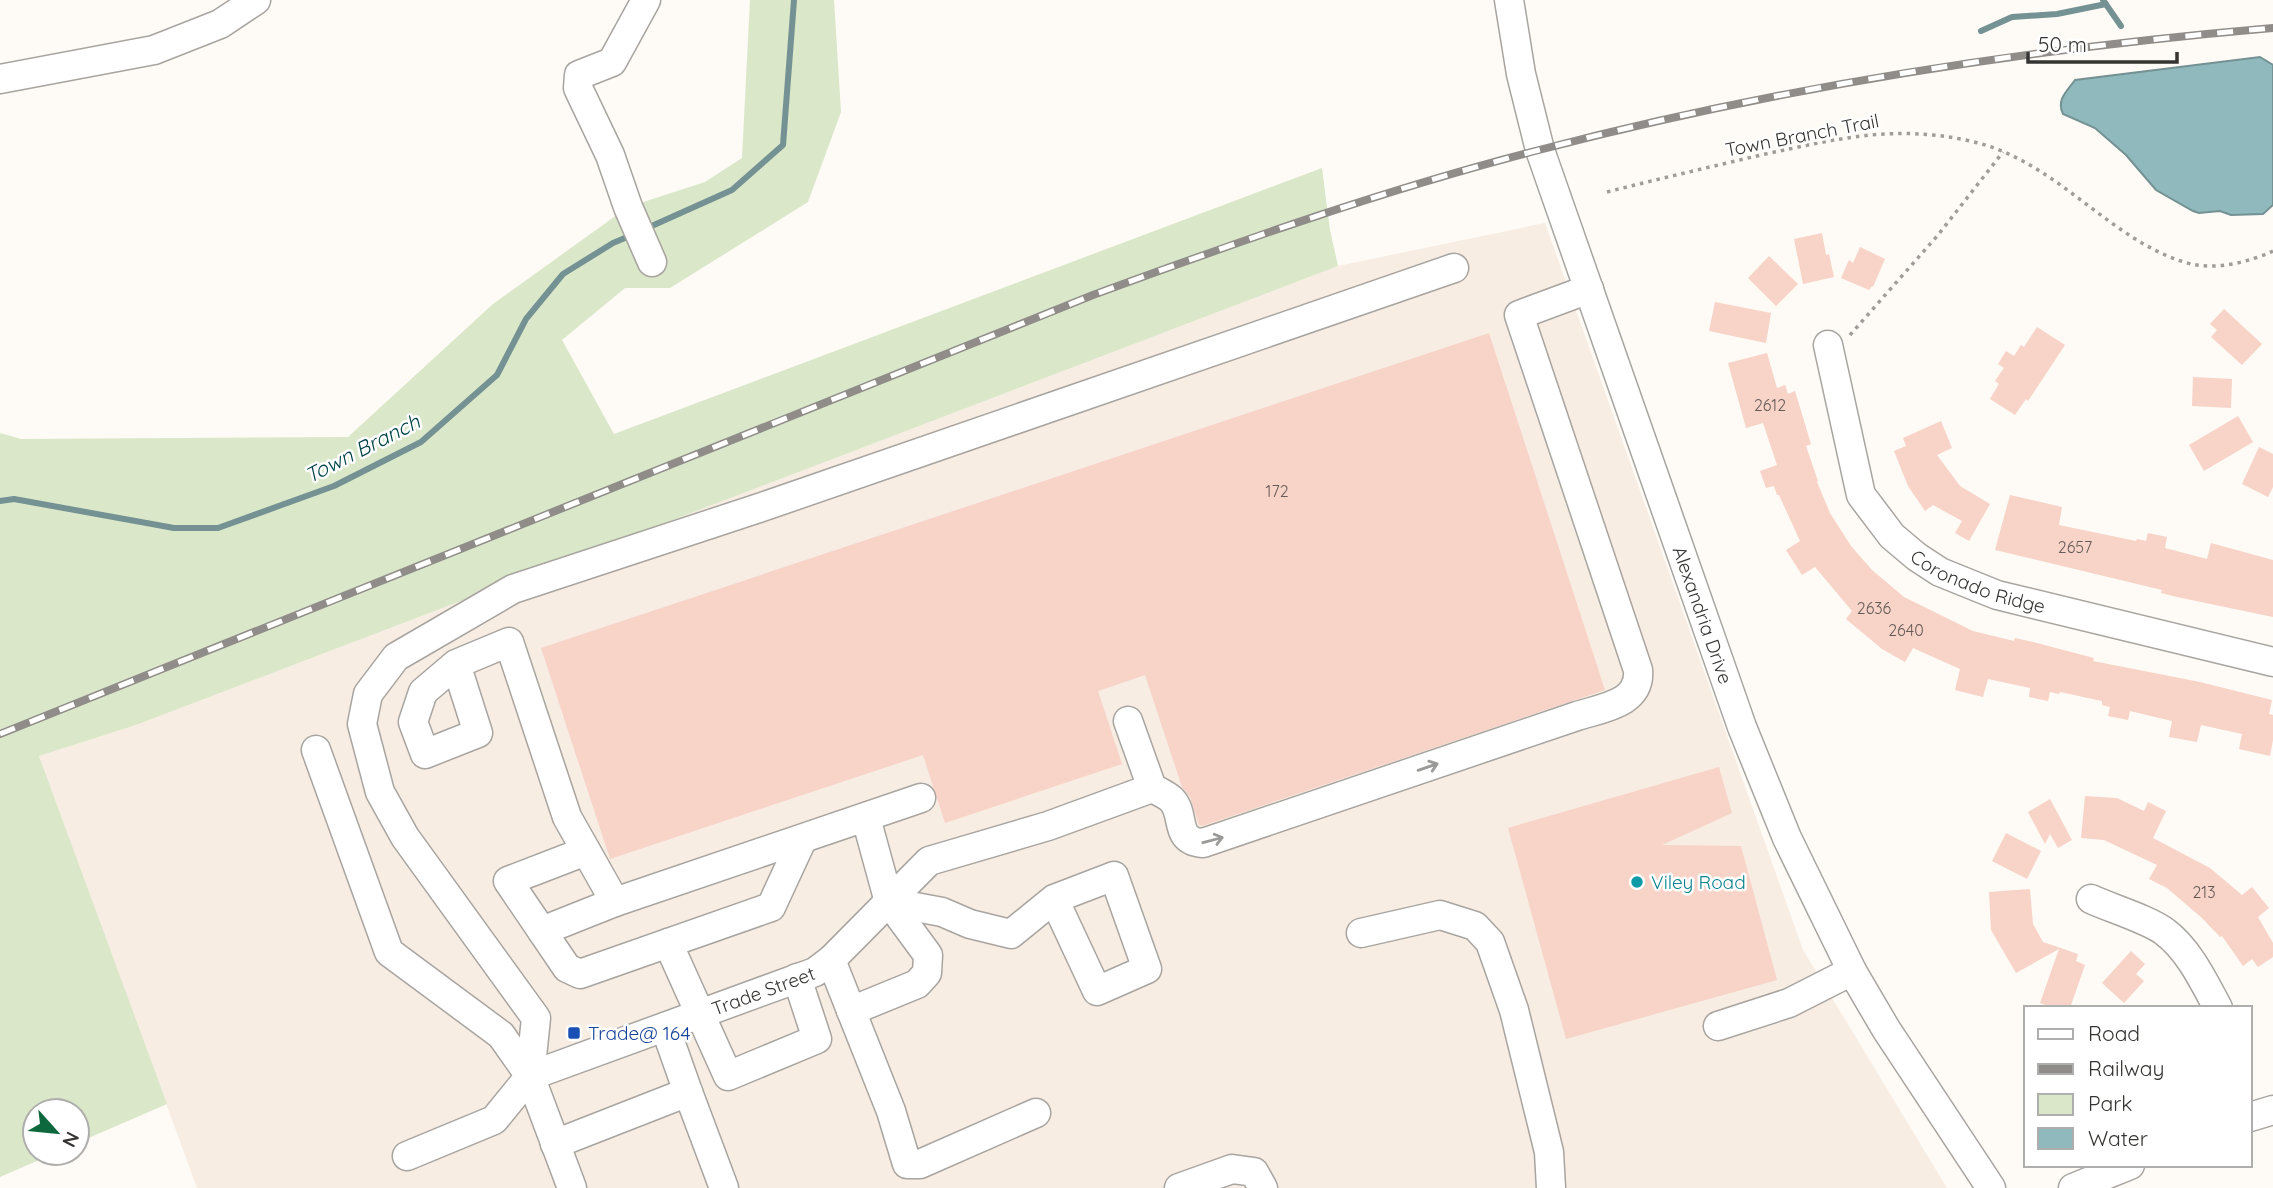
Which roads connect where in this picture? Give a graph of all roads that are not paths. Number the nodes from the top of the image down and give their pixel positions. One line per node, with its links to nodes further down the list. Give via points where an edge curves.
1 (257, 0): 4 (street, via 220,24 155,50)
2 (646, 0): 5 (street, via 611,62 579,75 578,88)
3 (1509, 0): 7 (street, Alexandria Drive, via 1540,150)
4 (0, 79)
5 (653, 262)
6 (1454, 268): 33 (street, via 513,589 396,657 369,694 362,724 380,792 405,837 536,1018)
7 (1589, 289): 13 (street, one-way to 7, via 1173,801 1185,837 1203,843 1619,704 1634,690 1638,670 1519,315); 26 (street, Alexandria Drive, via 1742,727 1787,838)
8 (1828, 345): 9 (street, Coronado Ridge, via 1861,495 1892,536 1917,557 1940,572 1997,594)
9 (2273, 662)
10 (456, 664): 17 (street, via 509,642 567,817)
11 (1128, 721): 13 (street)
12 (316, 750): 33 (street, via 389,952 501,1035)
13 (1152, 788): 21 (street, Trade Street, via 1048,826 929,861)
14 (921, 797): 15 (street)
15 (866, 818): 16 (street); 21 (street)
16 (802, 840): 20 (street); 24 (street, via 771,907)
17 (586, 850): 20 (street); 22 (street, via 508,881)
18 (1054, 899): 21 (street, via 1011,933)
19 (2091, 899): 28 (street, via 2165,932 2191,962)
20 (615, 902): 22 (street)
21 (889, 902): 25 (street, Trade Street); 29 (street, via 928,955 927,973 917,984)
22 (542, 931): 24 (street, via 567,968 579,974)
23 (1361, 933): 43 (street, via 1440,915 1475,926 1490,942 1514,1010 1549,1152)
24 (668, 943): 30 (street)
25 (831, 960): 27 (street, Trade Street); 29 (street)
26 (1852, 971): 31 (street, via 1789,1003); 44 (street, Alexandria Drive)
27 (797, 978): 30 (street, Trade Street); 30 (street, via 817,1039 728,1076)
28 (2217, 1006)
29 (851, 1011): 35 (street, via 908,1164 920,1164)
30 (700, 1014): 32 (street, Trade Street)
31 (1718, 1026)
32 (665, 1027): 33 (street, Trade Street); 34 (street)
33 (530, 1076): 36 (street); 37 (street, via 494,1120)
34 (688, 1091): 36 (street); 40 (street)
35 (1036, 1113)
36 (555, 1144): 39 (street)
37 (407, 1156)
38 (2125, 1167): 45 (street)
39 (572, 1188)
40 (724, 1188)
41 (1179, 1188): 42 (street, via 1232,1169 1254,1172)
42 (1263, 1188)
43 (1551, 1188)
44 (1991, 1188)
45 (2073, 1188)

